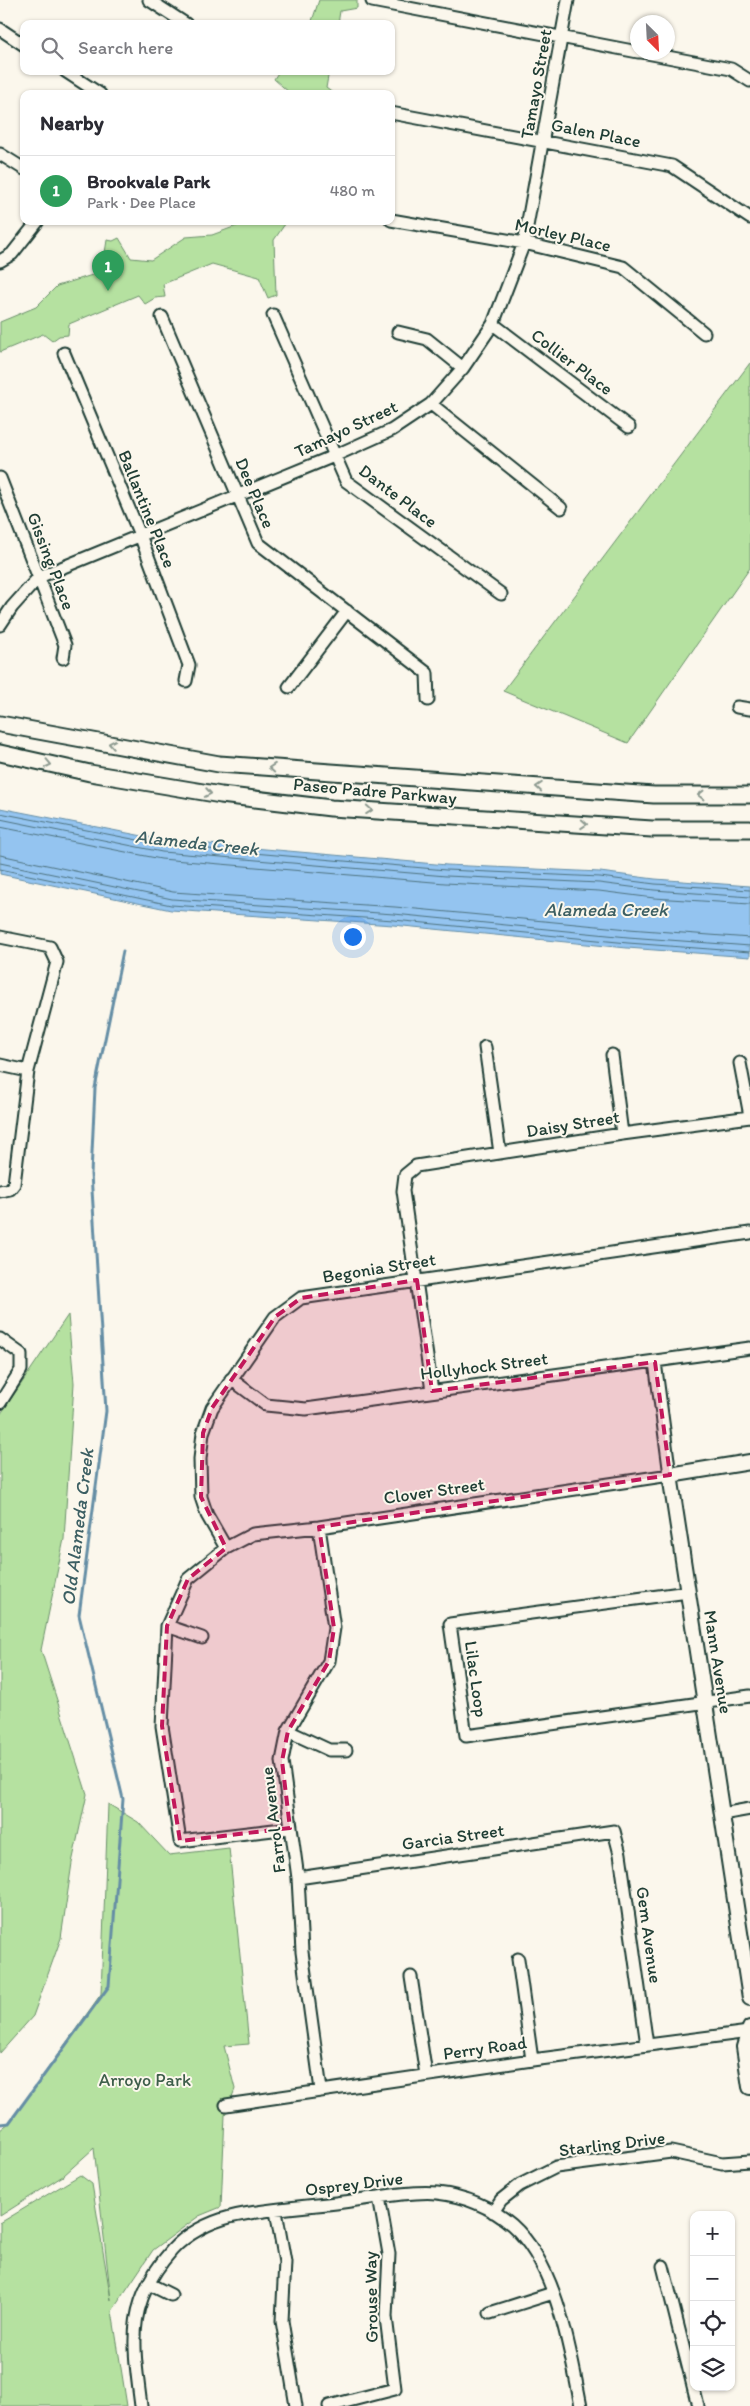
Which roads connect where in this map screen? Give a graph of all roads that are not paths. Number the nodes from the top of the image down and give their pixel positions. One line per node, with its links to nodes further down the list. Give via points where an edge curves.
1 (149, 0): 4 (street)
2 (568, 0): 6 (street, Tamayo Street)
3 (372, 1): 6 (street)
4 (180, 20)
5 (0, 30): 7 (street)
6 (562, 38): 8 (street); 14 (street, Tamayo Street)
7 (20, 42)
8 (630, 50)
9 (675, 59): 11 (street, via 731,69)
10 (71, 75): 12 (street)
11 (750, 81)
12 (94, 90)
13 (395, 114): 14 (street, Galen Place)
14 (544, 140): 17 (street, Galen Place, via 672,166); 20 (street, Tamayo Street)
15 (0, 154): 16 (street)
16 (20, 166)
17 (750, 218)
18 (395, 221): 20 (street, Morley Place)
19 (35, 225): 21 (street, via 12,254)
20 (524, 243): 24 (street, Tamayo Street); 26 (street, Morley Place, via 623,267)
21 (0, 261)
22 (273, 314): 31 (street, Dante Place)
23 (162, 317): 33 (street, Dee Place)
24 (493, 324): 28 (street, Tamayo Street); 30 (street, Collier Place)
25 (398, 332): 28 (street, via 427,339)
26 (704, 333)
27 (64, 353): 35 (street, Ballantine Place)
28 (463, 368): 29 (street, Tamayo Street)
29 (431, 404): 31 (street, Tamayo Street, via 392,430); 34 (street)
30 (629, 427)
31 (334, 456): 33 (street, Tamayo Street); 37 (street, Dante Place, via 346,482)
32 (0, 478): 36 (street, Gissing Place)
33 (237, 495): 35 (street, Tamayo Street); 38 (street, Dee Place, via 258,543)
34 (561, 508)
35 (140, 535): 36 (street, Tamayo Street); 41 (street, Ballantine Place, via 189,665)
36 (39, 577): 39 (street, Tamayo Street); 40 (street, Gissing Place, via 65,644)
37 (501, 594)
38 (347, 611): 42 (street); 43 (street, Dee Place, via 427,672)
39 (0, 625)
40 (63, 658)
41 (186, 681)
42 (289, 687)
43 (428, 700)
44 (737, 707): 45 (street)
45 (750, 709)
46 (0, 724): 48 (main road, Paseo Padre Parkway, one-way to 46, via 654,795 219,764)
47 (0, 753): 49 (main road, Paseo Padre Parkway, one-way to 49, via 212,793 331,808 652,829)
48 (750, 794)
49 (750, 829)
50 (0, 937): 55 (street, via 50,947 57,962)
51 (485, 1047): 58 (street)
52 (612, 1056): 57 (street)
53 (740, 1063): 56 (street)
54 (0, 1065): 55 (street)
55 (28, 1071): 59 (street, via 14,1184)
56 (750, 1117): 57 (street, Daisy Street)
57 (622, 1134): 58 (street, Daisy Street)
58 (500, 1153): 61 (street, Daisy Street, via 416,1166 405,1176 403,1191)
59 (5, 1190)
60 (750, 1233): 61 (street, Begonia Street)
61 (416, 1280): 65 (street, Begonia Street, via 301,1298 275,1317); 66 (street)
62 (0, 1339): 67 (street, via 21,1354 21,1370)
63 (750, 1348): 64 (street, Hollyhock Street)
64 (655, 1362): 66 (street, Hollyhock Street); 69 (street, Mann Avenue)
65 (231, 1380): 66 (street, Hollyhock Street, via 266,1405 306,1409); 71 (street, Begonia Street, via 212,1408 203,1433 200,1459 202,1496 207,1514)
66 (432, 1391)
67 (0, 1403)
68 (750, 1462): 69 (street, Clover Street)
69 (670, 1475): 70 (street, Clover Street); 72 (street, Mann Avenue)
70 (318, 1527): 71 (street, Clover Street, via 253,1534); 77 (street, Farrol Avenue, via 334,1628 329,1661)
71 (226, 1548): 73 (street, Clover Street, via 188,1579)
72 (688, 1592): 76 (street, Mann Avenue); 76 (street, Lilac Loop, via 450,1624 466,1736)
73 (167, 1626): 74 (street); 81 (street, Clover Street, via 162,1726 180,1841)
74 (202, 1638)
75 (750, 1696): 76 (street)
76 (705, 1703): 80 (street, Mann Avenue)
77 (288, 1731): 78 (street, via 329,1750); 81 (street, Farrol Avenue, via 282,1761)
78 (346, 1750)
79 (750, 1809): 80 (street)
80 (722, 1814): 84 (street, Mann Avenue)
81 (290, 1828): 83 (street, Farrol Avenue)
82 (614, 1832): 83 (street, Garcia Street); 89 (street, Gem Avenue, via 620,1854)
83 (298, 1878): 93 (street, Farrol Avenue, via 302,1952)
84 (744, 1923): 87 (street, Mann Avenue)
85 (518, 1959): 90 (street)
86 (411, 1977): 91 (street)
87 (750, 1998)
88 (750, 2030): 89 (street, Perry Road); 92 (street, via 744,2047)
89 (647, 2045): 90 (street, Perry Road)
90 (532, 2060): 91 (street, Perry Road)
91 (426, 2075): 93 (street, Perry Road)
92 (750, 2087)
93 (321, 2090): 94 (street, Perry Road)
94 (226, 2105)
95 (750, 2161): 98 (street, Starling Drive, via 722,2163 671,2152 556,2167 520,2185 501,2200)
96 (379, 2198): 97 (street, Osprey Drive); 98 (street, Osprey Drive, via 434,2193 462,2197); 106 (street, Grouse Way, via 389,2254 386,2317 395,2389)
97 (276, 2211): 100 (street, Osprey Drive, via 230,2217 192,2234 172,2250); 105 (street, via 285,2262 282,2321)
98 (493, 2212): 101 (street, Osprey Drive, via 513,2226 532,2249)
99 (663, 2266): 108 (street)
100 (149, 2284): 102 (street); 104 (street, Osprey Drive, via 136,2313 133,2346)
101 (553, 2293): 103 (street); 107 (street, Osprey Drive, via 572,2359)
102 (171, 2295)
103 (490, 2313)
104 (141, 2406)
105 (296, 2406)
106 (329, 2406)
107 (581, 2406)
108 (698, 2406)

